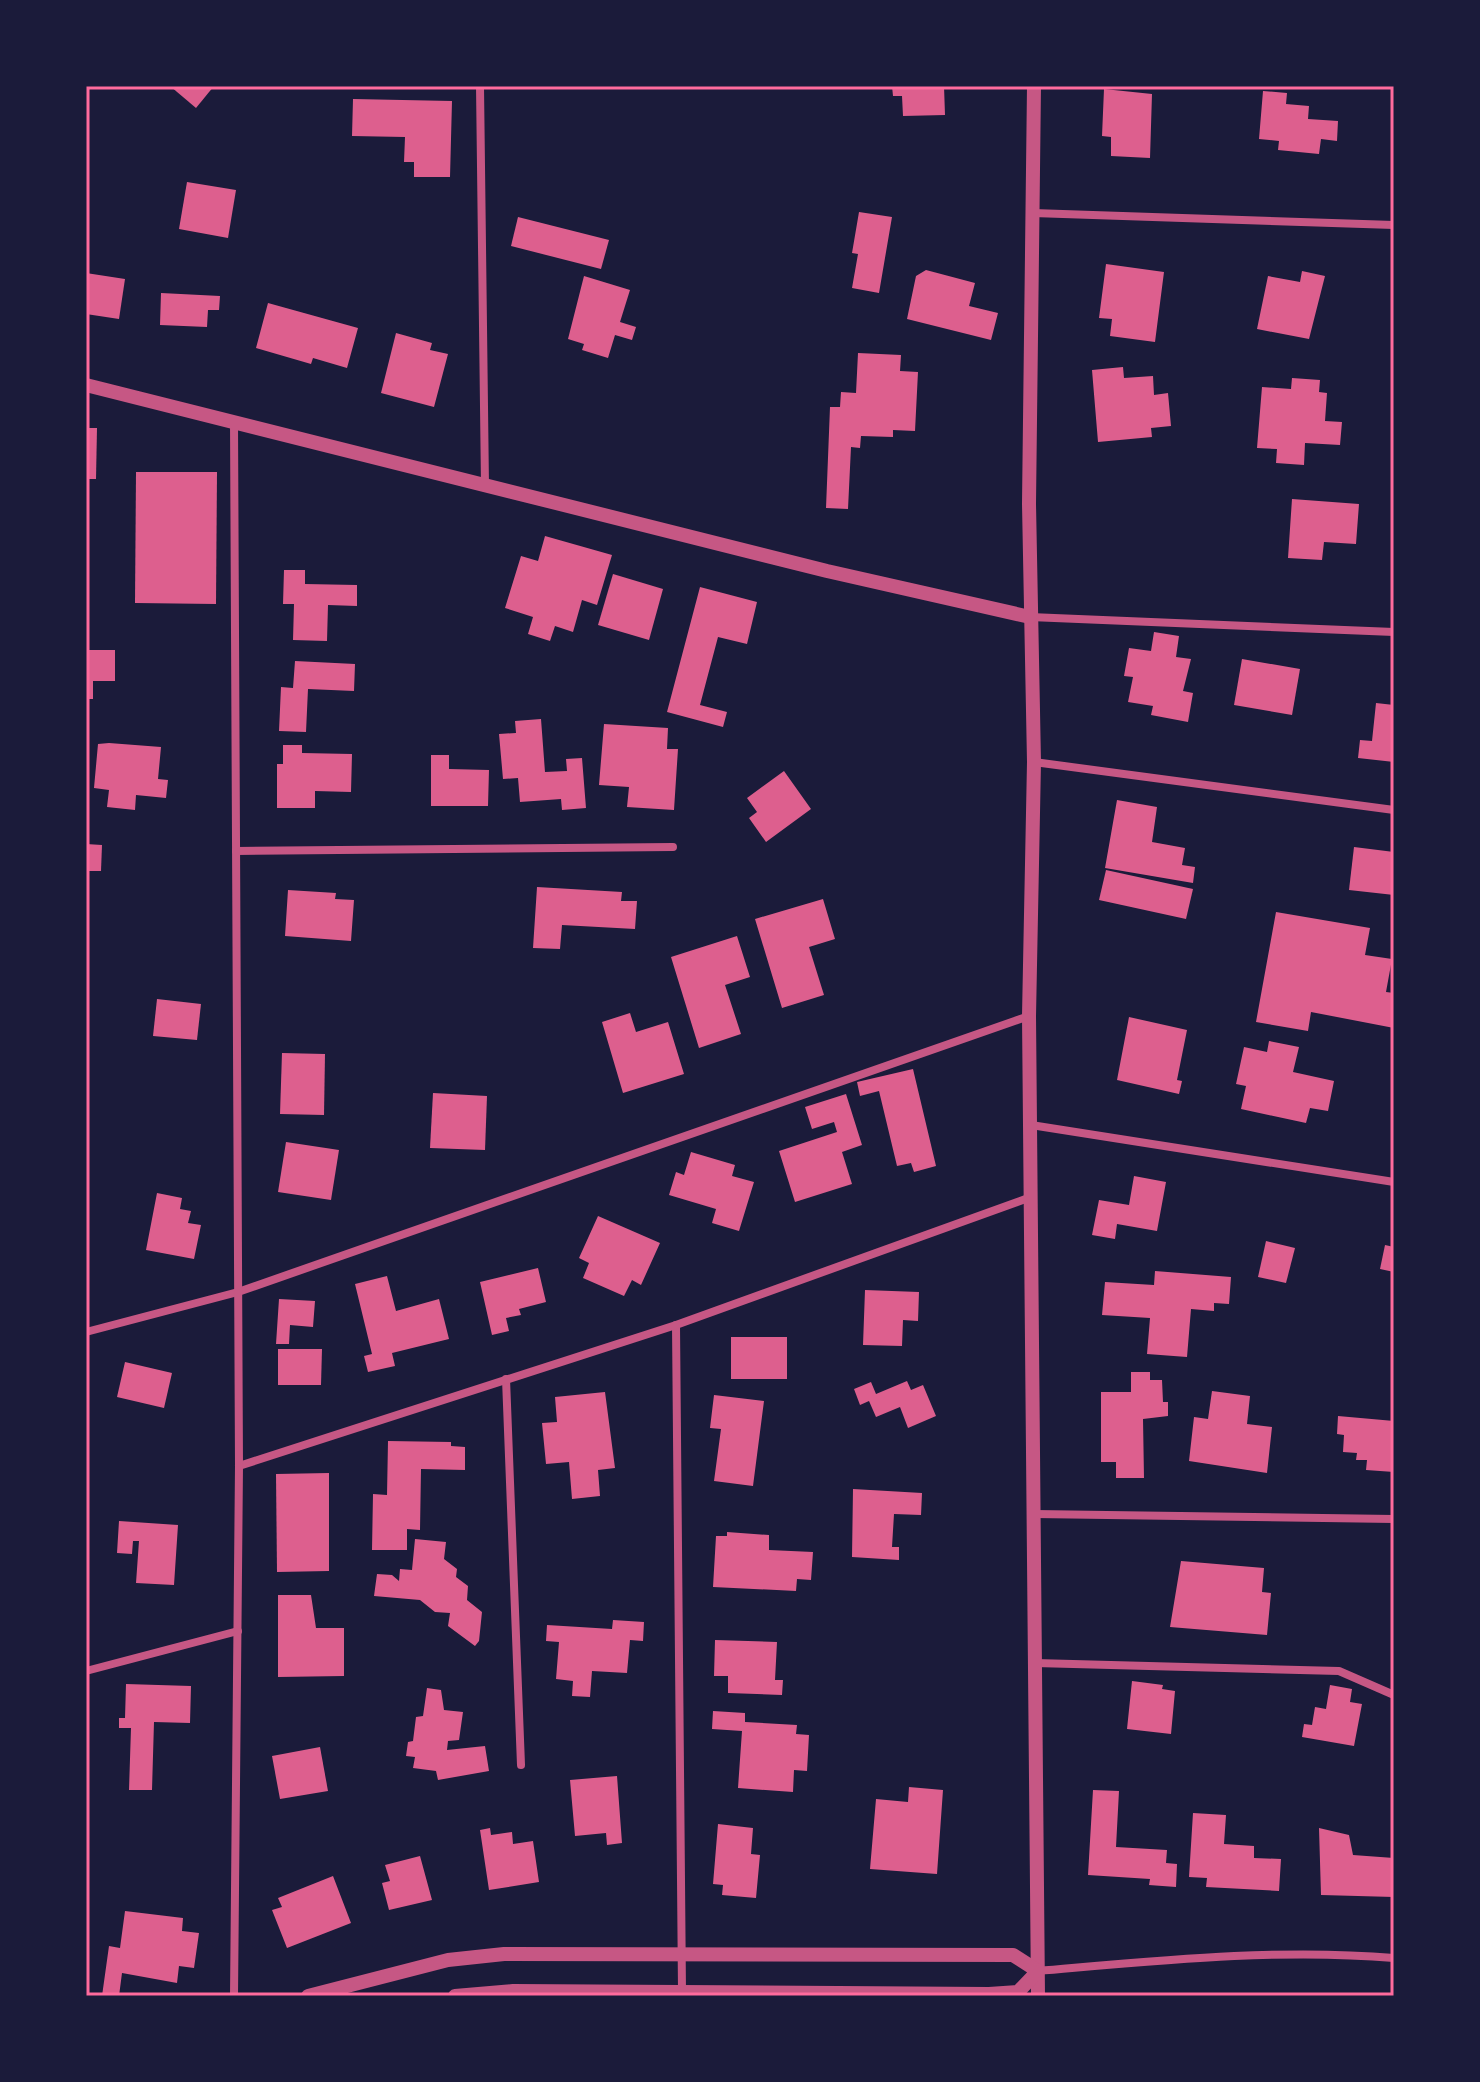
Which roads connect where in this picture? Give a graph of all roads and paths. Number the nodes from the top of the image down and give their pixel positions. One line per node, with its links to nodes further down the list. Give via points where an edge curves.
1 (480, 86): 7 (street)
2 (1034, 86): 3 (street)
3 (1033, 213): 4 (street); 8 (street)
4 (1394, 225)
5 (86, 385): 6 (street)
6 (234, 422): 7 (street); 13 (street)
7 (485, 486): 8 (street)
8 (1030, 617): 9 (street); 10 (street)
9 (1394, 632)
10 (1034, 762): 11 (street); 14 (street)
11 (1394, 810)
12 (673, 847): 13 (street)
13 (236, 851): 18 (street)
14 (1029, 1016): 15 (street); 18 (street)
15 (1031, 1125): 16 (street); 17 (street)
16 (1394, 1182)
17 (1031, 1197): 19 (street); 23 (street)
18 (238, 1292): 20 (street); 22 (street)
19 (676, 1325): 21 (street); 30 (street)
20 (86, 1332)
21 (506, 1379): 22 (street); 29 (street)
22 (239, 1466): 25 (street)
23 (1034, 1514): 24 (street); 26 (street)
24 (1394, 1519)
25 (238, 1631): 27 (street); 34 (street)
26 (1035, 1663): 28 (street, via 1339,1671); 32 (street)
27 (86, 1671)
28 (1394, 1695)
29 (521, 1765)
30 (681, 1953): 32 (street, via 1013,1955); 33 (street); 35 (street, via 478,1955)
31 (1394, 1958): 32 (street, via 1183,1959)
32 (1038, 1971): 33 (street, via 1018,1992 884,1996); 37 (street)
33 (682, 1991): 36 (street, via 491,1991)
34 (234, 1996)
35 (308, 1996)
36 (455, 1996)
37 (1038, 1996)

